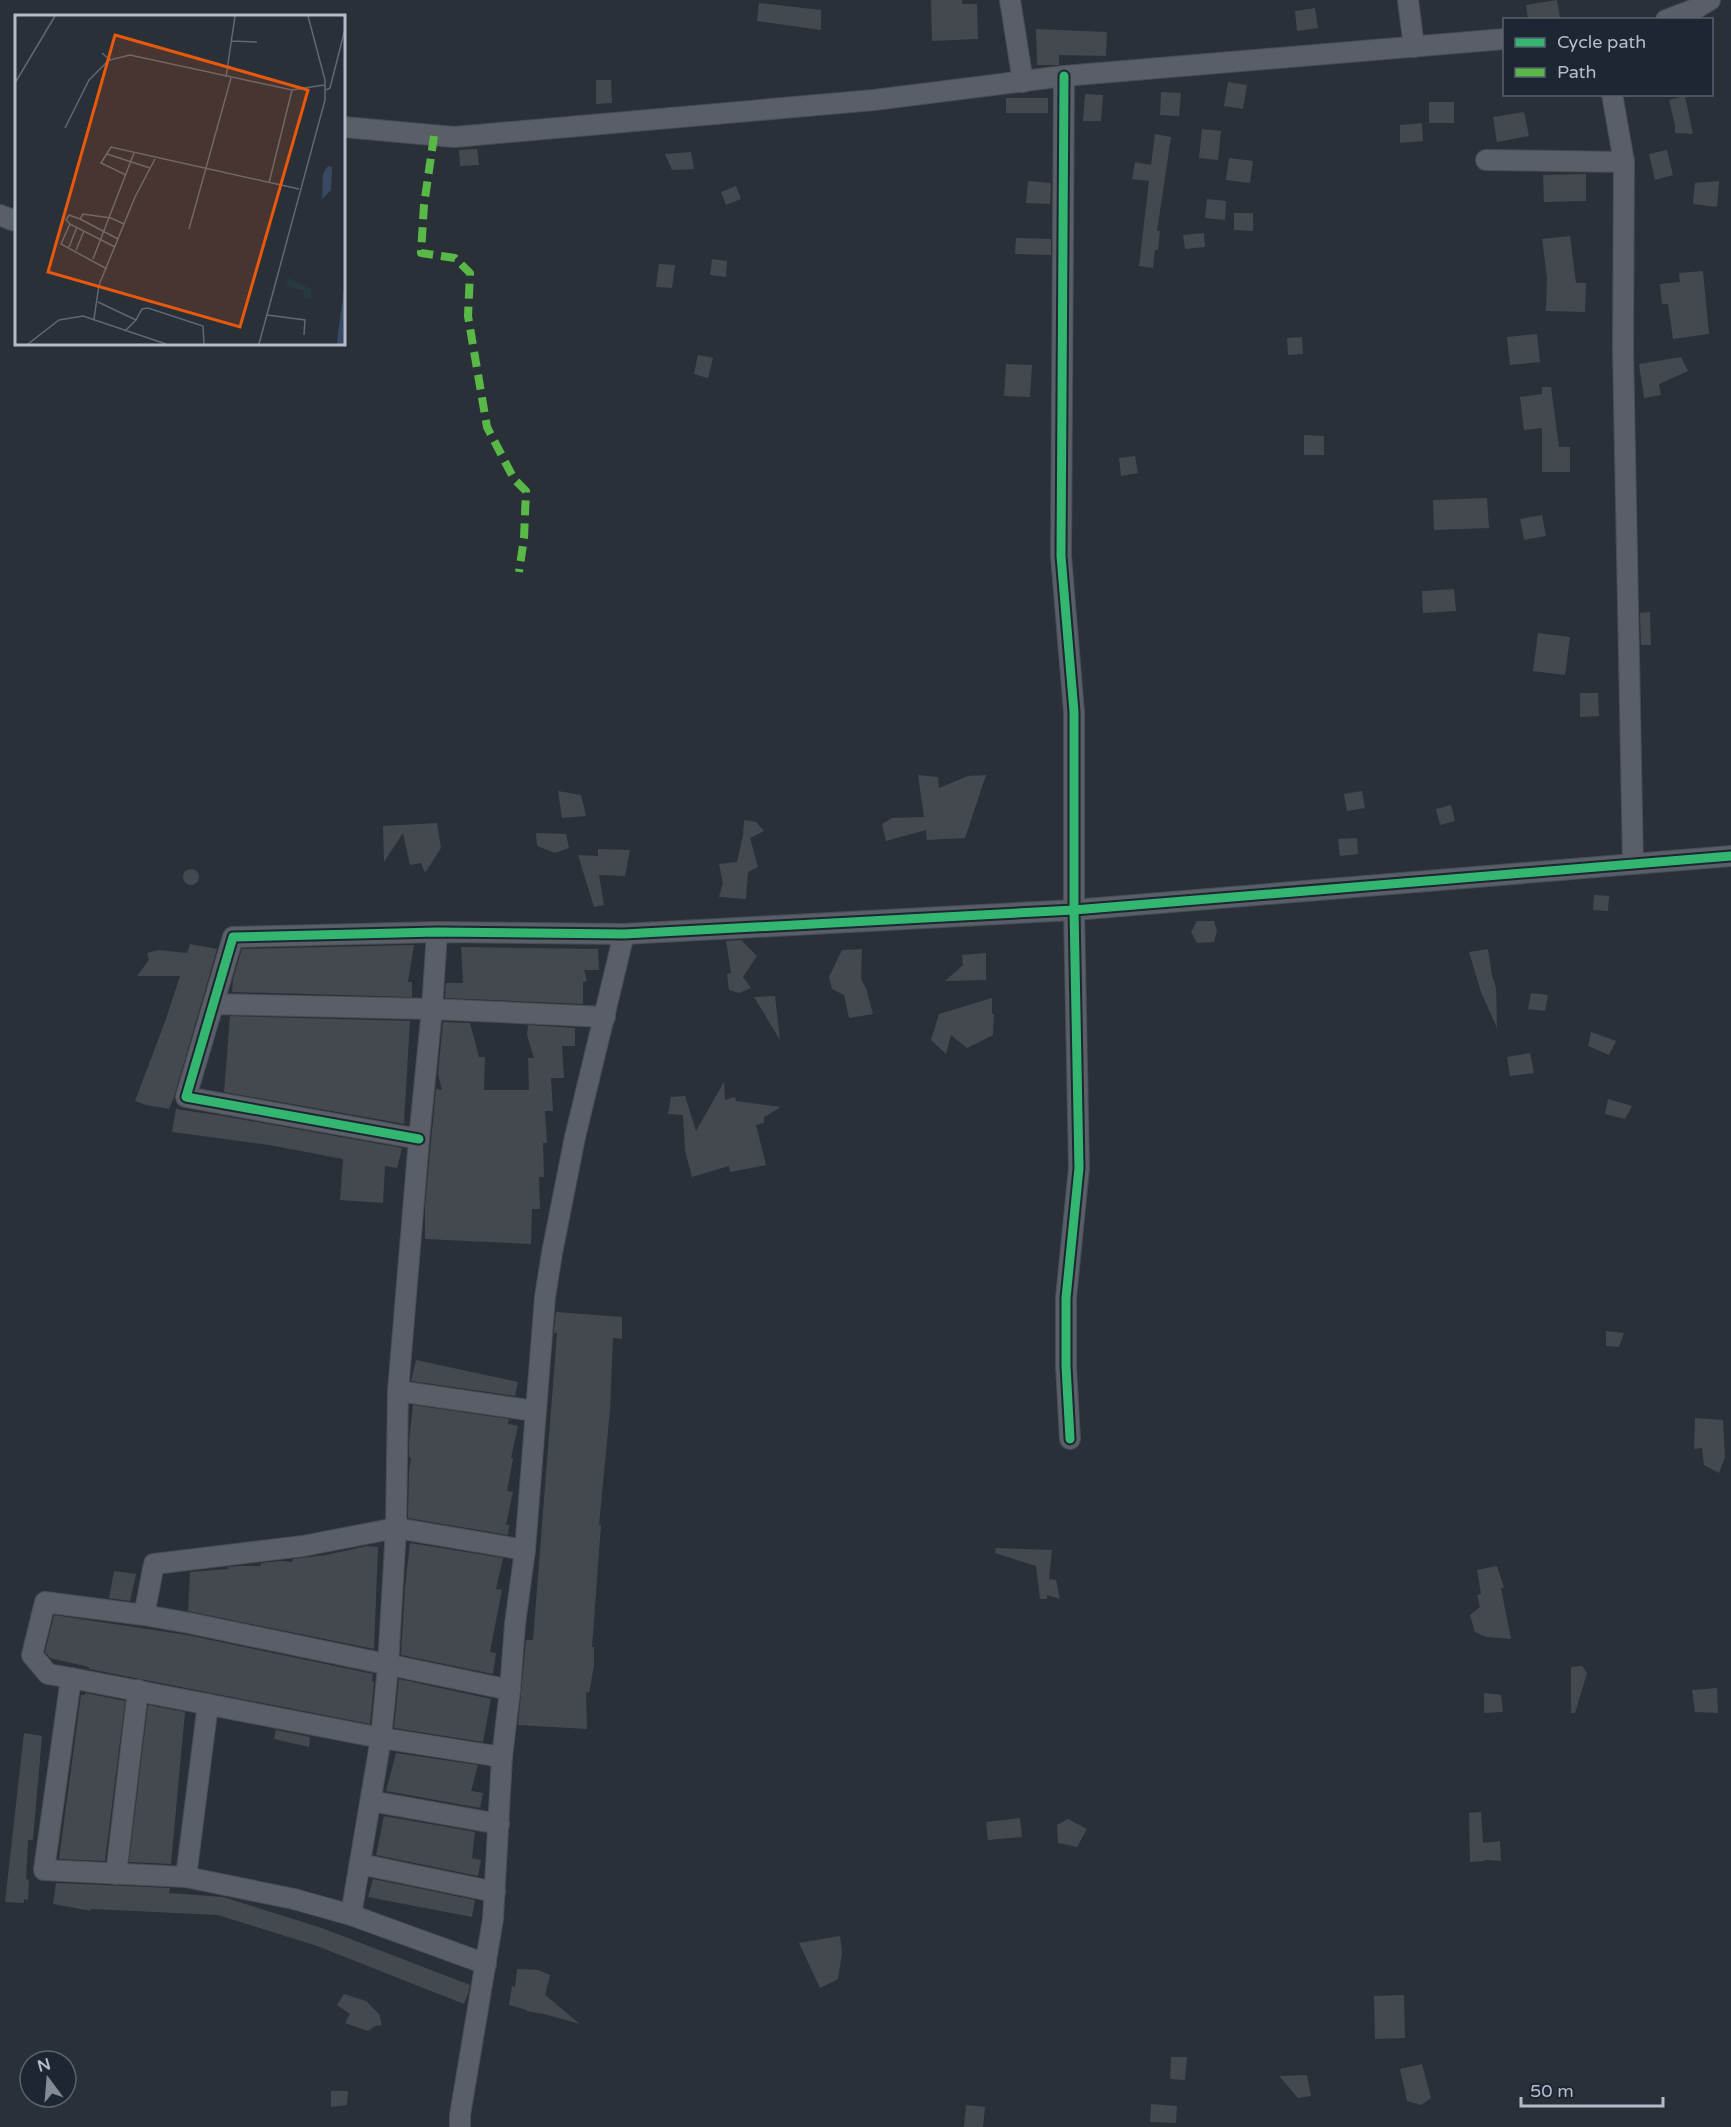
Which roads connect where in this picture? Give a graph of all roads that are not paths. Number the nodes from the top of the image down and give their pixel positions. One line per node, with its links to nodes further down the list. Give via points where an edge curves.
1 (1010, 0): 8 (street)
2 (1408, 0): 6 (street)
3 (1710, 0): 4 (street)
4 (1671, 18)
5 (1503, 39): 6 (street)
6 (1414, 47): 7 (street)
7 (1064, 76): 8 (street); 15 (street, via 1061,556 1074,712)
8 (1023, 82): 10 (street, via 874,100 454,137)
9 (1612, 96): 12 (street)
10 (345, 127)
11 (1486, 160): 12 (street)
12 (1624, 162): 14 (street, via 1623,360)
13 (1731, 856): 14 (street)
14 (1633, 864): 15 (street)
15 (1074, 910): 17 (street); 24 (street, via 1079,1168 1066,1298)
16 (437, 933): 17 (street); 18 (street, via 233,938); 19 (street)
17 (624, 934): 20 (street)
18 (214, 1004): 19 (street); 21 (street, via 186,1097)
19 (432, 1009): 20 (street); 21 (street)
20 (605, 1017): 23 (street, via 552,1252)
21 (418, 1138): 22 (street)
22 (398, 1391): 23 (street); 25 (street)
23 (535, 1411): 26 (street)
24 (1070, 1439)
25 (396, 1528): 26 (street); 27 (street, via 303,1546 154,1564); 28 (street)
26 (525, 1550): 31 (street, via 514,1624)
27 (144, 1615): 28 (street); 29 (street, via 45,1602 32,1655 48,1674)
28 (388, 1666): 31 (street); 33 (street)
29 (71, 1678): 30 (street); 38 (street, via 44,1870)
30 (138, 1690): 32 (street); 38 (street)
31 (510, 1690): 34 (street)
32 (208, 1704): 33 (street); 39 (street)
33 (381, 1738): 34 (street); 35 (street)
34 (502, 1757): 36 (street)
35 (371, 1801): 36 (street); 37 (street)
36 (499, 1824): 40 (street)
37 (360, 1864): 40 (street); 41 (street)
38 (116, 1874): 39 (street)
39 (186, 1877): 41 (street)
40 (495, 1892): 42 (street)
41 (351, 1915): 42 (street)
42 (486, 1964): 43 (street)
43 (460, 2127)

